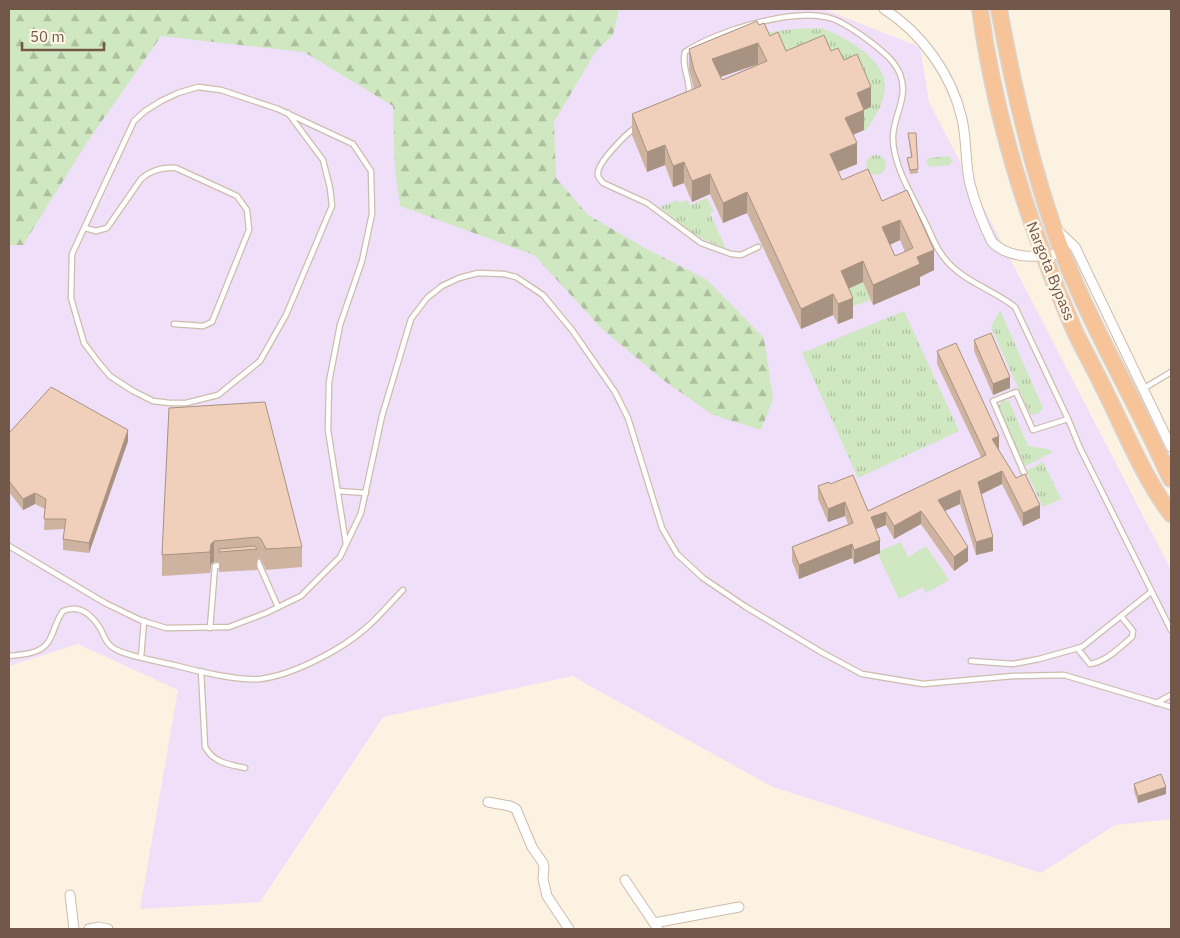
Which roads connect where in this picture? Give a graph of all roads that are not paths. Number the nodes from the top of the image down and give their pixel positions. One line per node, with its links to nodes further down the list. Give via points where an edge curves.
1 (884, 9): 11 (street, via 922,41 950,85 962,116 970,185 992,242 1014,254)
2 (980, 9): 11 (highway, Nargota Bypass, via 1002,124)
3 (999, 9): 7 (highway, Nargota Bypass, via 1018,104)
4 (689, 99): 15 (lane, via 685,52 732,30 784,17 833,19 890,58 902,84 903,98 893,135 902,177 941,254 952,268 1015,307)
5 (288, 114): 8 (lane, via 221,90 198,87 161,101 134,121); 8 (lane, via 323,160 332,206 286,315 260,361 218,395 186,403 153,401 110,376 99,363 84,343 72,298 72,254); 19 (lane, via 353,144 371,171 372,214 362,261 340,325 329,382 328,430)
6 (638, 126): 9 (lane, via 623,138 601,165 598,177 603,183 647,203 701,243 741,255)
7 (1052, 222): 10 (highway, Nargota Bypass); 14 (street, via 1074,247)
8 (84, 228): 12 (lane, via 96,231 107,228 141,178 148,172 167,167 176,168 237,196 247,210 249,230 212,322 203,326)
9 (758, 247)
10 (1063, 253): 11 (street); 18 (highway, Nargota Bypass, via 1114,366)
11 (1045, 257): 21 (highway, Nargota Bypass, via 1077,335 1138,458)
12 (174, 324)
13 (1171, 372): 14 (lane)
14 (1143, 389): 16 (street)
15 (1068, 418): 17 (lane, via 1033,430 1016,392 993,401); 27 (lane)
16 (1171, 447)
17 (1024, 472)
18 (1171, 479)
19 (338, 491): 20 (lane); 23 (lane)
20 (366, 493): 23 (lane); 39 (lane, via 382,416 411,319 427,298 459,278 478,273 516,277 543,295 572,330 614,392 628,418 662,528 677,554 703,578 746,607 862,674 923,684 1064,675)
21 (1171, 514)
22 (9, 546): 30 (lane, via 105,603)
23 (346, 546): 28 (lane, via 340,557 301,596)
24 (249, 562): 28 (lane, via 258,562)
25 (232, 564): 31 (lane, via 214,566)
26 (403, 590): 37 (lane, via 365,630 296,670 259,679)
27 (1151, 592): 29 (lane); 32 (lane)
28 (278, 607): 31 (lane, via 229,627)
29 (1121, 616): 33 (lane); 33 (lane, via 1132,631 1132,637 1109,656 1090,664)
30 (144, 621): 31 (lane, via 166,628); 35 (lane)
31 (210, 628)
32 (1171, 630)
33 (1077, 648): 36 (lane, via 1013,664)
34 (9, 656): 35 (lane, via 43,648 63,610 75,608 88,614 111,647)
35 (141, 657): 37 (lane)
36 (971, 661)
37 (202, 671): 41 (lane, via 205,748 219,762)
38 (1171, 696): 39 (lane)
39 (1156, 703): 40 (lane)
40 (1171, 708)
41 (245, 768)
42 (488, 802): 50 (street, via 516,809 544,868 547,896)
43 (625, 880): 46 (street)
44 (70, 895): 47 (street)
45 (738, 907): 46 (street)
46 (656, 926)
47 (74, 929)
48 (89, 929): 49 (street)
49 (108, 929)
50 (569, 929)

